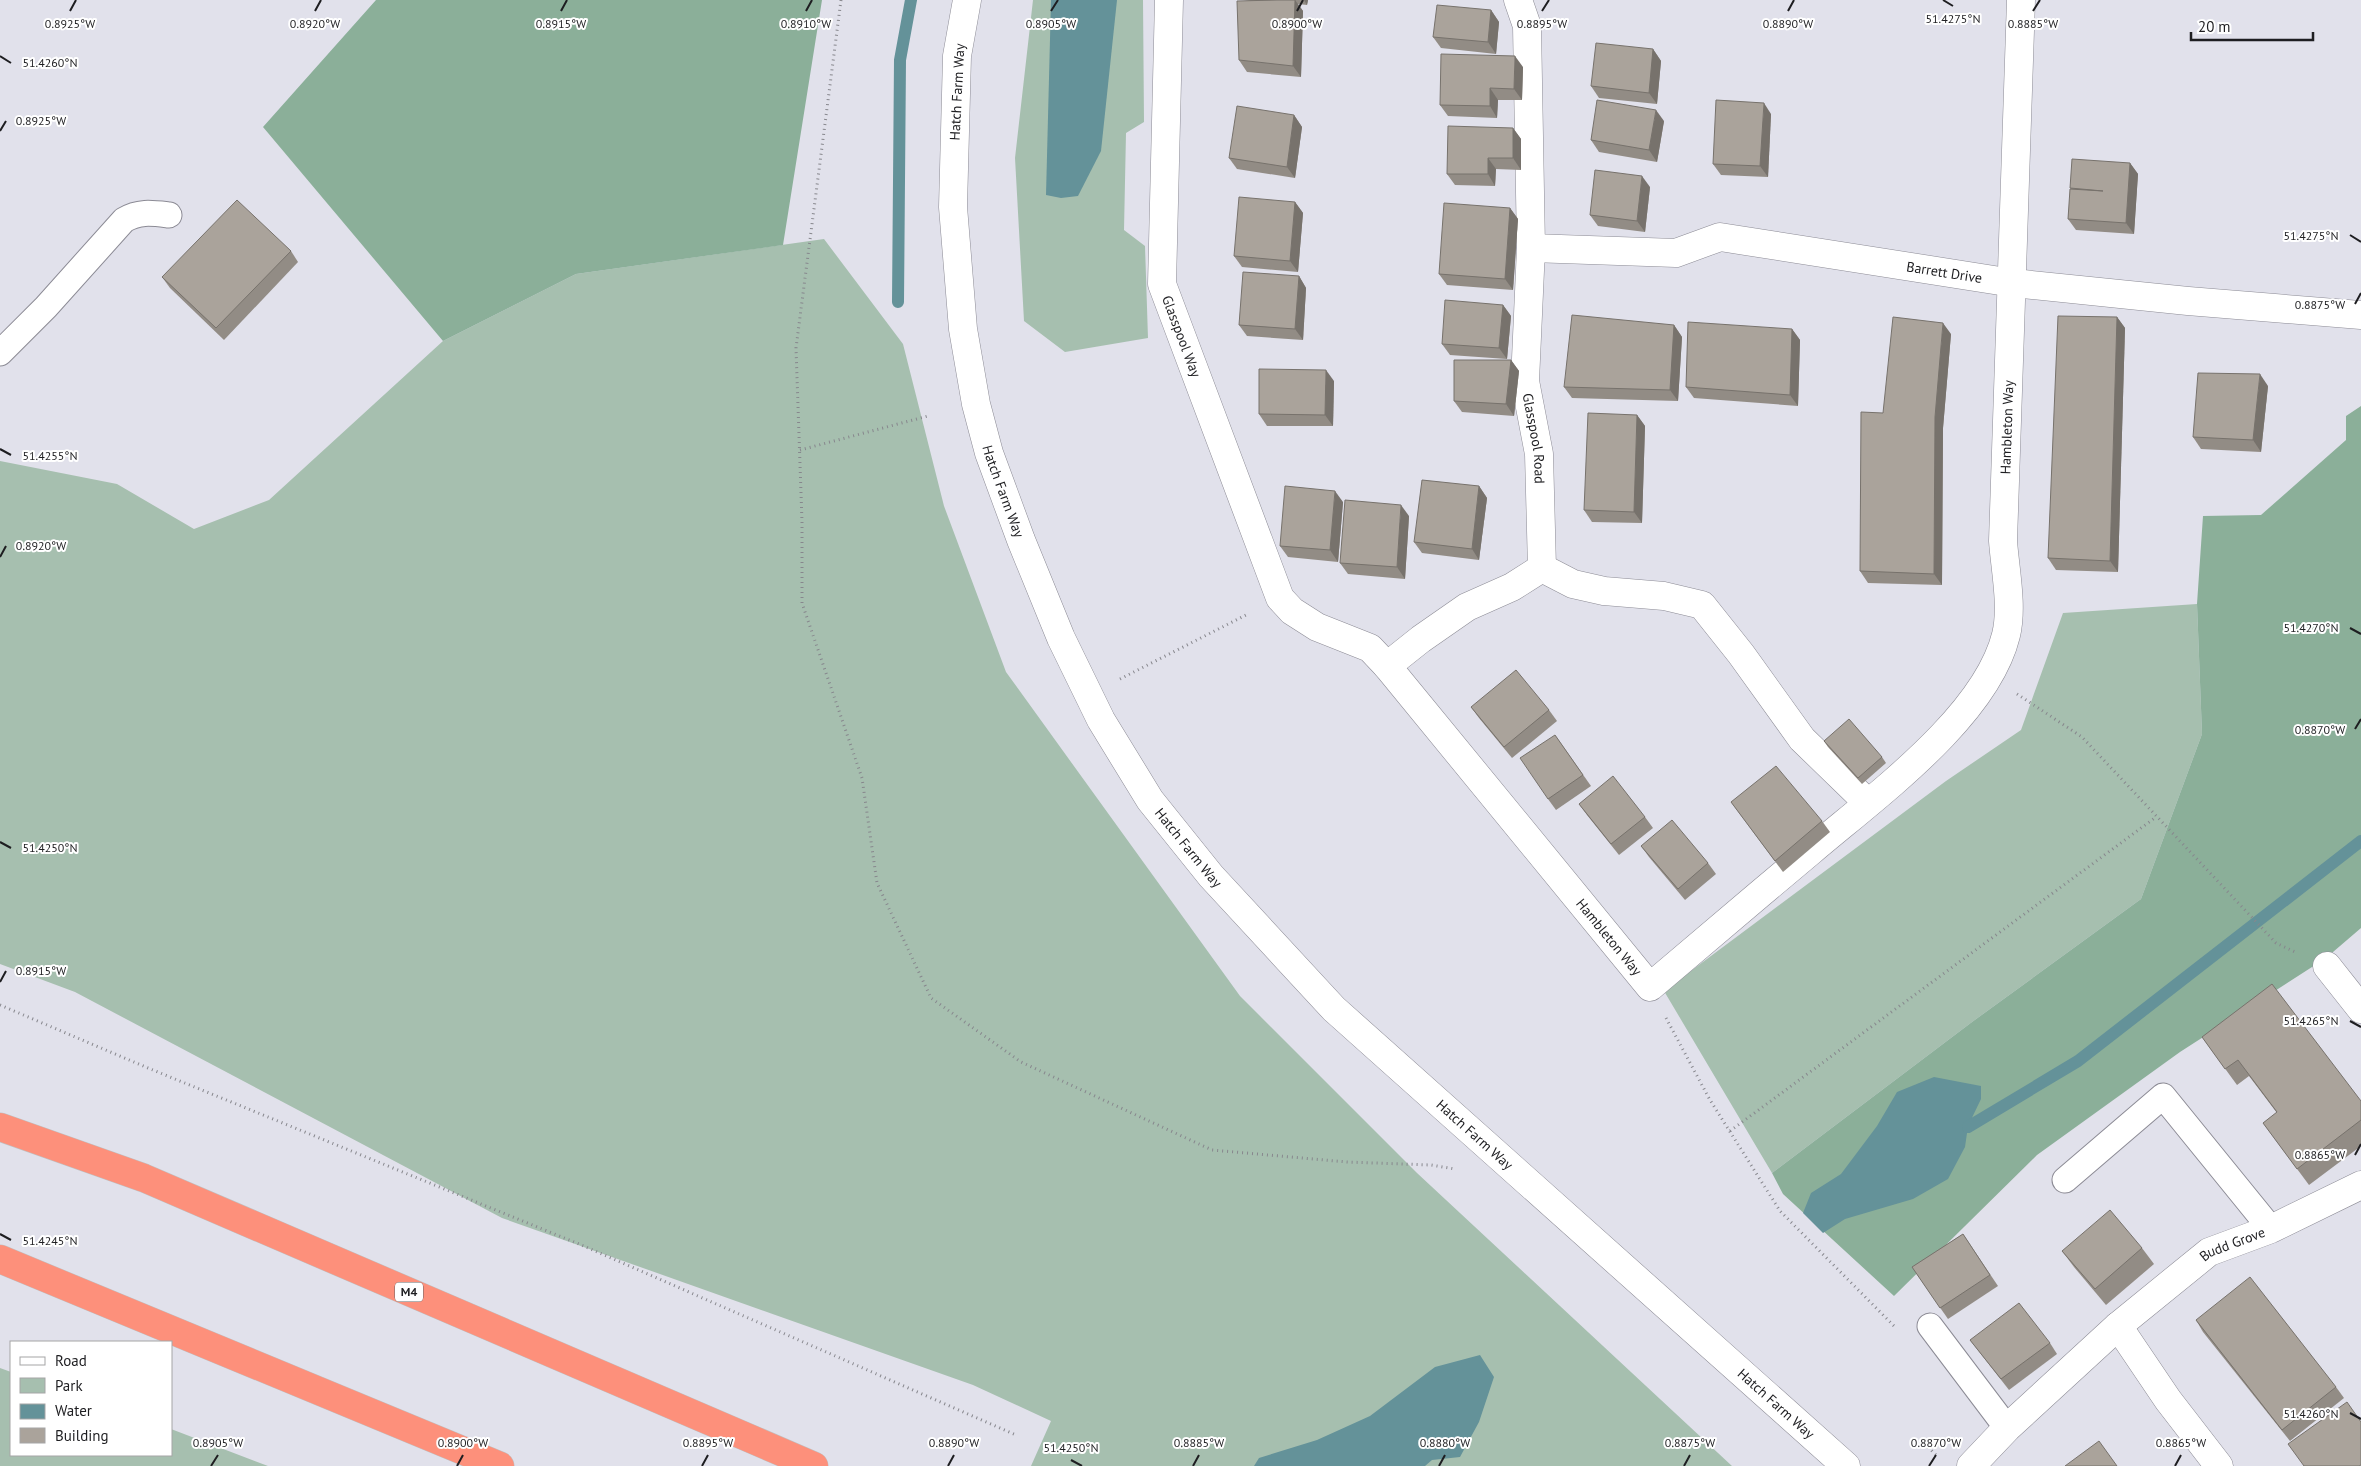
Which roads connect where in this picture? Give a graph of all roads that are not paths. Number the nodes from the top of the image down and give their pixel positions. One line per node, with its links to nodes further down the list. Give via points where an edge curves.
1 (967, 0): 25 (street, Hatch Farm Way, via 957,56 953,207 963,329 976,404 1021,540 1087,694 1150,800 1211,876 1334,1009)
2 (1170, 0): 11 (street, Glasspool Way, via 1162,284 1280,598 1292,611 1317,627 1370,648)
3 (1518, 0): 6 (street, Glasspool Road, via 1527,26)
4 (2022, 0): 7 (street, Hambleton Way)
5 (170, 215): 9 (lane, via 149,212 134,214 124,220)
6 (1531, 248): 7 (street, Barrett Drive, via 1676,254 1720,237); 10 (street, Glasspool Road, via 1526,381 1539,454)
7 (2013, 283): 8 (street, Barrett Drive); 12 (street, Hambleton Way, via 2003,541 2008,597 2006,634 1990,676 1948,729)
8 (2361, 315)
9 (0, 353)
10 (1542, 568): 11 (street, via 1512,587 1467,607 1420,638); 12 (street, via 1573,584 1604,591 1664,596 1702,605 1802,739)
11 (1387, 666): 12 (street, Hambleton Way, via 1650,988)
12 (1868, 802)
13 (2327, 966): 14 (street)
14 (2361, 1009)
15 (0, 1127): 24 (highway, M4, via 144,1178)
16 (2065, 1180): 18 (lane, via 2163,1096)
17 (2361, 1185): 18 (street, Budd Grove)
18 (2270, 1229): 21 (street, Budd Grove, via 2209,1252)
19 (0, 1259): 23 (highway)
20 (1930, 1326): 22 (lane)
21 (2118, 1326): 22 (street, Budd Grove); 27 (street, via 2168,1400)
22 (2007, 1428): 26 (street, Budd Grove)
23 (500, 1466)
24 (814, 1466)
25 (1846, 1466)
26 (1971, 1466)
27 (2219, 1466)

